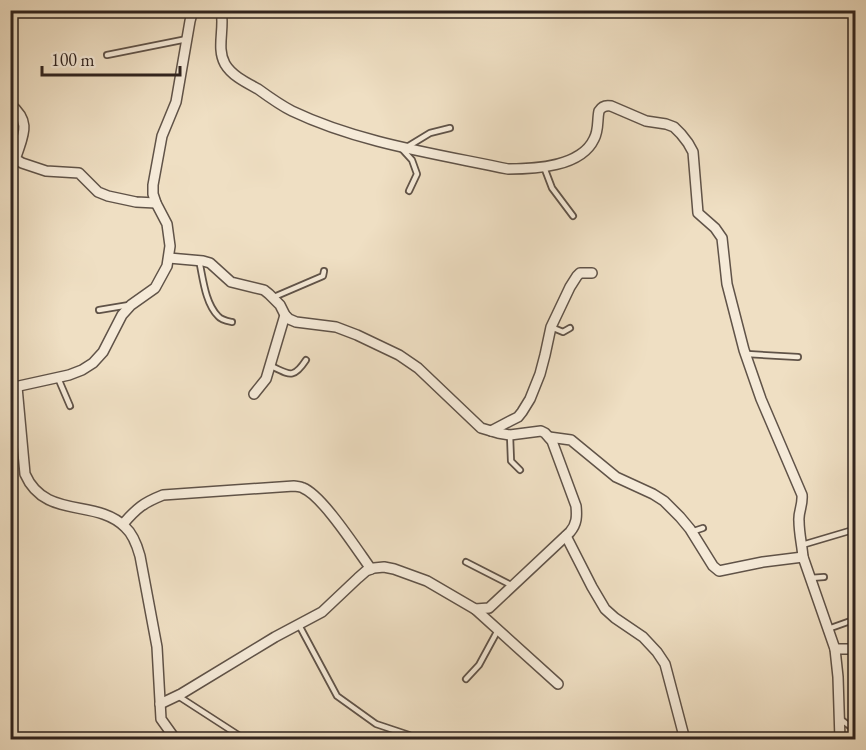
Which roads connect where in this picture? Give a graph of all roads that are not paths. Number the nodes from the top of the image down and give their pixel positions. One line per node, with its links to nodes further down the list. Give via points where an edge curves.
1 (193, 10): 3 (street)
2 (221, 10): 7 (street, via 222,55 231,72 316,122)
3 (187, 39): 4 (lane); 10 (street, via 176,102 160,146 153,185)
4 (107, 55)
5 (10, 104): 10 (street, via 24,123 17,160 46,171 79,173 98,192 108,196)
6 (450, 128): 7 (lane)
7 (403, 147): 8 (street, via 508,169); 9 (lane, via 416,167)
8 (544, 167): 11 (lane, via 552,188); 23 (street, via 585,151 596,137 599,111 606,105 674,127 693,152 698,213 722,238 727,284)
9 (410, 191)
10 (156, 203): 12 (street, via 167,224)
11 (573, 216)
12 (169, 258): 13 (street); 17 (street, via 155,288)
13 (199, 260): 16 (street, via 210,263 231,282); 20 (lane, via 207,297 218,316)
14 (324, 271): 16 (lane, via 318,279)
15 (592, 273): 21 (street, via 577,276)
16 (274, 297): 19 (street)
17 (131, 305): 18 (lane); 27 (street, via 93,363)
18 (99, 310)
19 (285, 315): 26 (street); 31 (street, via 296,322 336,327 399,356 418,368 481,428)
20 (232, 322)
21 (551, 327): 22 (lane, via 563,332); 31 (street, via 530,399 518,417)
22 (570, 328)
23 (745, 354): 24 (lane); 40 (street, via 802,495 798,519)
24 (798, 357)
25 (306, 360): 26 (lane, via 294,374)
26 (271, 366): 29 (street)
27 (58, 377): 28 (street); 30 (lane)
28 (14, 387): 35 (street, via 25,474 35,491 44,498 105,514)
29 (254, 394)
30 (70, 406)
31 (490, 431): 32 (street)
32 (510, 435): 33 (street, via 541,430); 34 (lane, via 510,461)
33 (549, 437): 38 (street, via 571,440 616,477 660,498); 39 (street, via 576,506 574,527)
34 (520, 470)
35 (123, 524): 43 (street, via 147,501 164,495 294,486 308,491 326,507); 57 (street, via 140,556 157,647)
36 (703, 528): 38 (lane)
37 (855, 529): 40 (lane)
38 (691, 532): 41 (street, via 719,571)
39 (566, 536): 46 (street); 63 (street, via 605,609 657,652 664,664)
40 (802, 545): 41 (street)
41 (803, 557): 45 (street)
42 (466, 562): 46 (lane)
43 (371, 569): 47 (street, via 394,568 427,581); 49 (street, via 322,612)
44 (824, 577): 45 (lane)
45 (810, 578): 50 (street)
46 (513, 586): 47 (street, via 489,608)
47 (475, 609): 51 (street)
48 (855, 619): 50 (lane)
49 (298, 625): 56 (street); 60 (lane, via 337,696 376,724)
50 (828, 629): 52 (street)
51 (498, 630): 54 (lane, via 479,665); 55 (street)
52 (835, 649): 53 (street); 58 (street)
53 (855, 653)
54 (466, 679)
55 (558, 684)
56 (177, 696): 57 (street); 62 (lane)
57 (160, 704): 61 (street, via 161,719)
58 (840, 718): 59 (lane); 64 (street)
59 (855, 730)
60 (409, 735)
61 (176, 740)
62 (246, 740)
63 (685, 740)
64 (840, 740)

